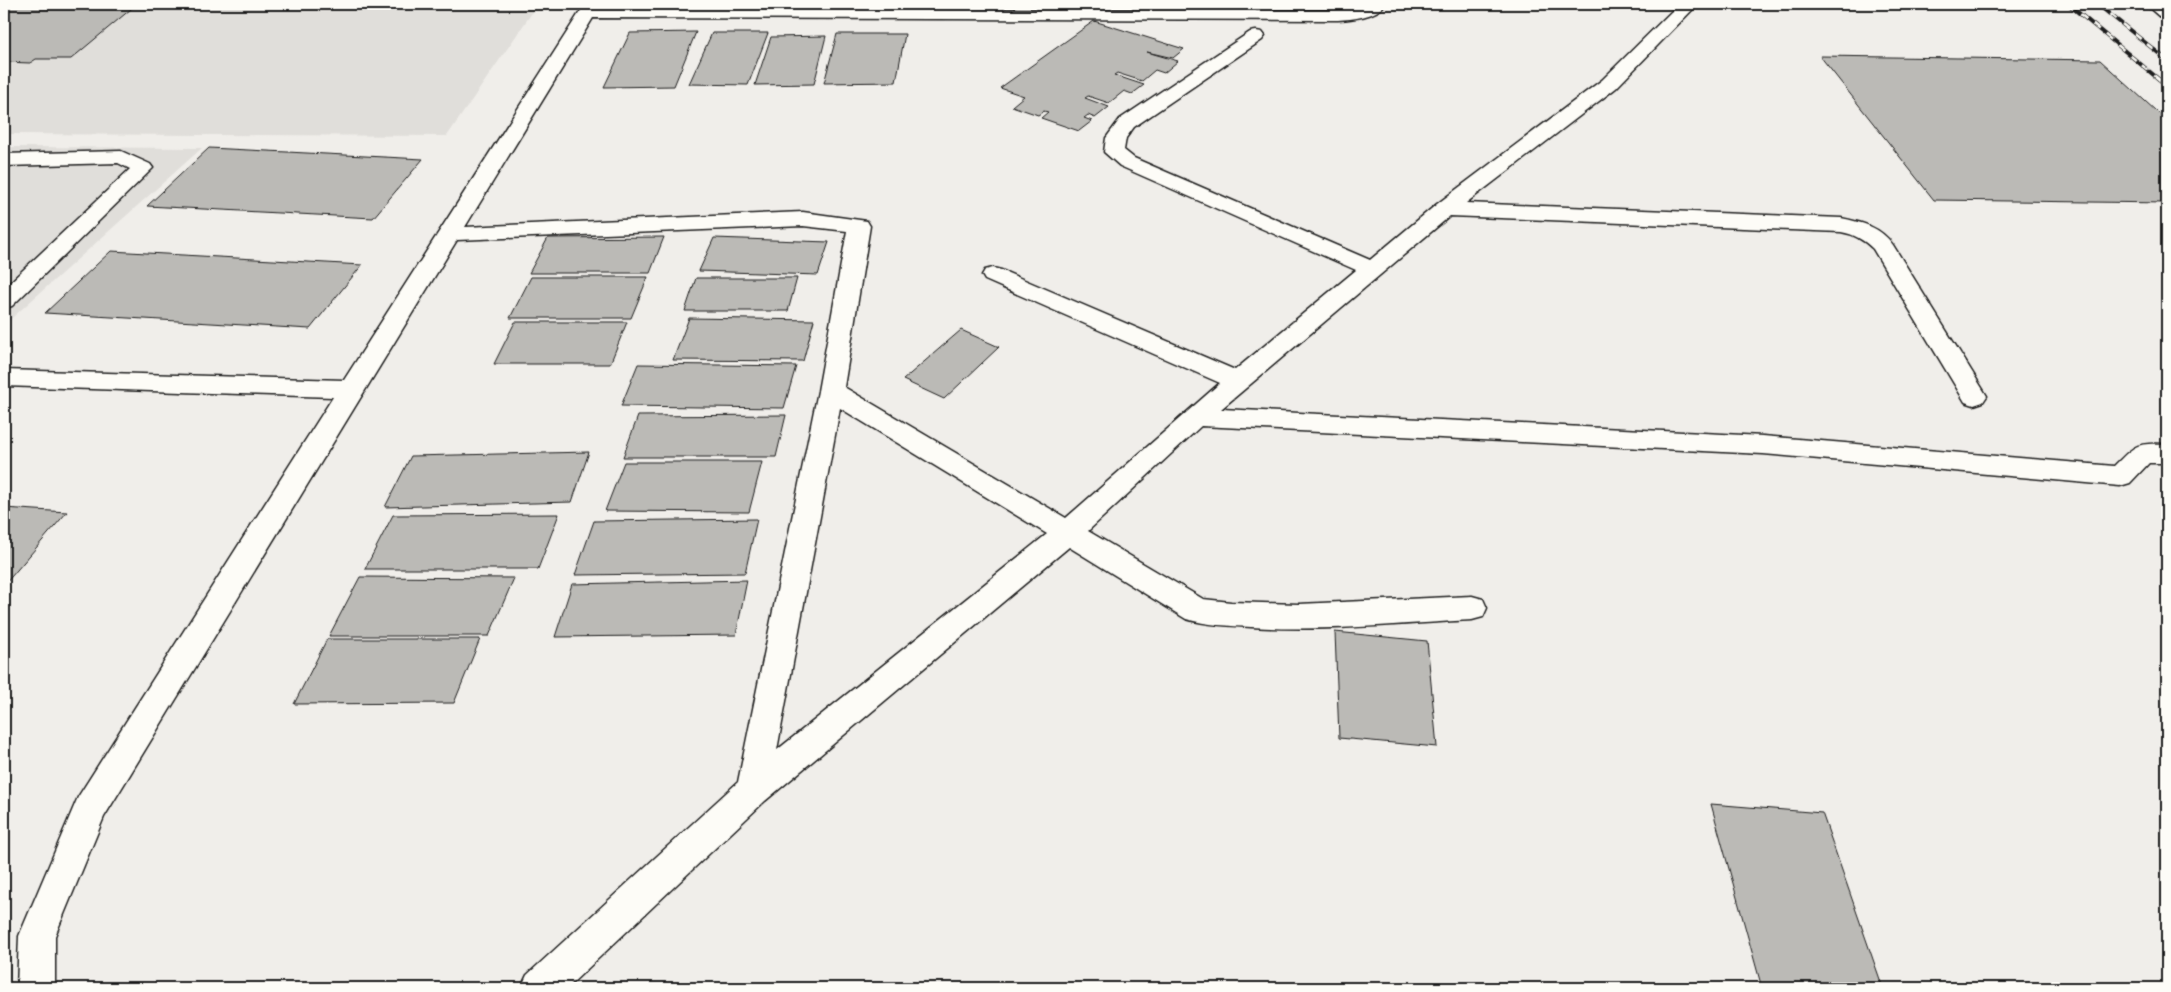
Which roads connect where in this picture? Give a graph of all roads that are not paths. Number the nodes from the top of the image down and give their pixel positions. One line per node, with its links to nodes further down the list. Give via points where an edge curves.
1 (1377, 4): 4 (street, via 1352,13 1296,14)
2 (1689, 4): 8 (street, via 1609,84)
3 (2154, 4): 5 (street)
4 (590, 9): 9 (street)
5 (2167, 14)
6 (1256, 36): 10 (street, via 1126,123 1116,138 1114,152 1127,162)
7 (4, 160): 12 (street, via 121,157 143,168)
8 (1445, 209): 10 (street); 17 (street, via 1855,227 1870,233 1882,245)
9 (450, 234): 15 (street); 16 (street, via 803,219 859,226)
10 (1372, 269): 14 (street)
11 (993, 275): 14 (street)
12 (4, 301)
13 (4, 378): 15 (street)
14 (1238, 381): 18 (street)
15 (353, 389): 23 (street, via 90,808 37,936)
16 (832, 391): 20 (street); 22 (street)
17 (1974, 396)
18 (1195, 416): 19 (street, via 1763,445 2120,476 2143,453); 20 (street)
19 (2167, 454)
20 (1067, 533): 21 (street, via 1197,610 1237,616 1293,616); 22 (street)
21 (1472, 608)
22 (753, 790): 24 (street)
23 (36, 988)
24 (540, 988)

